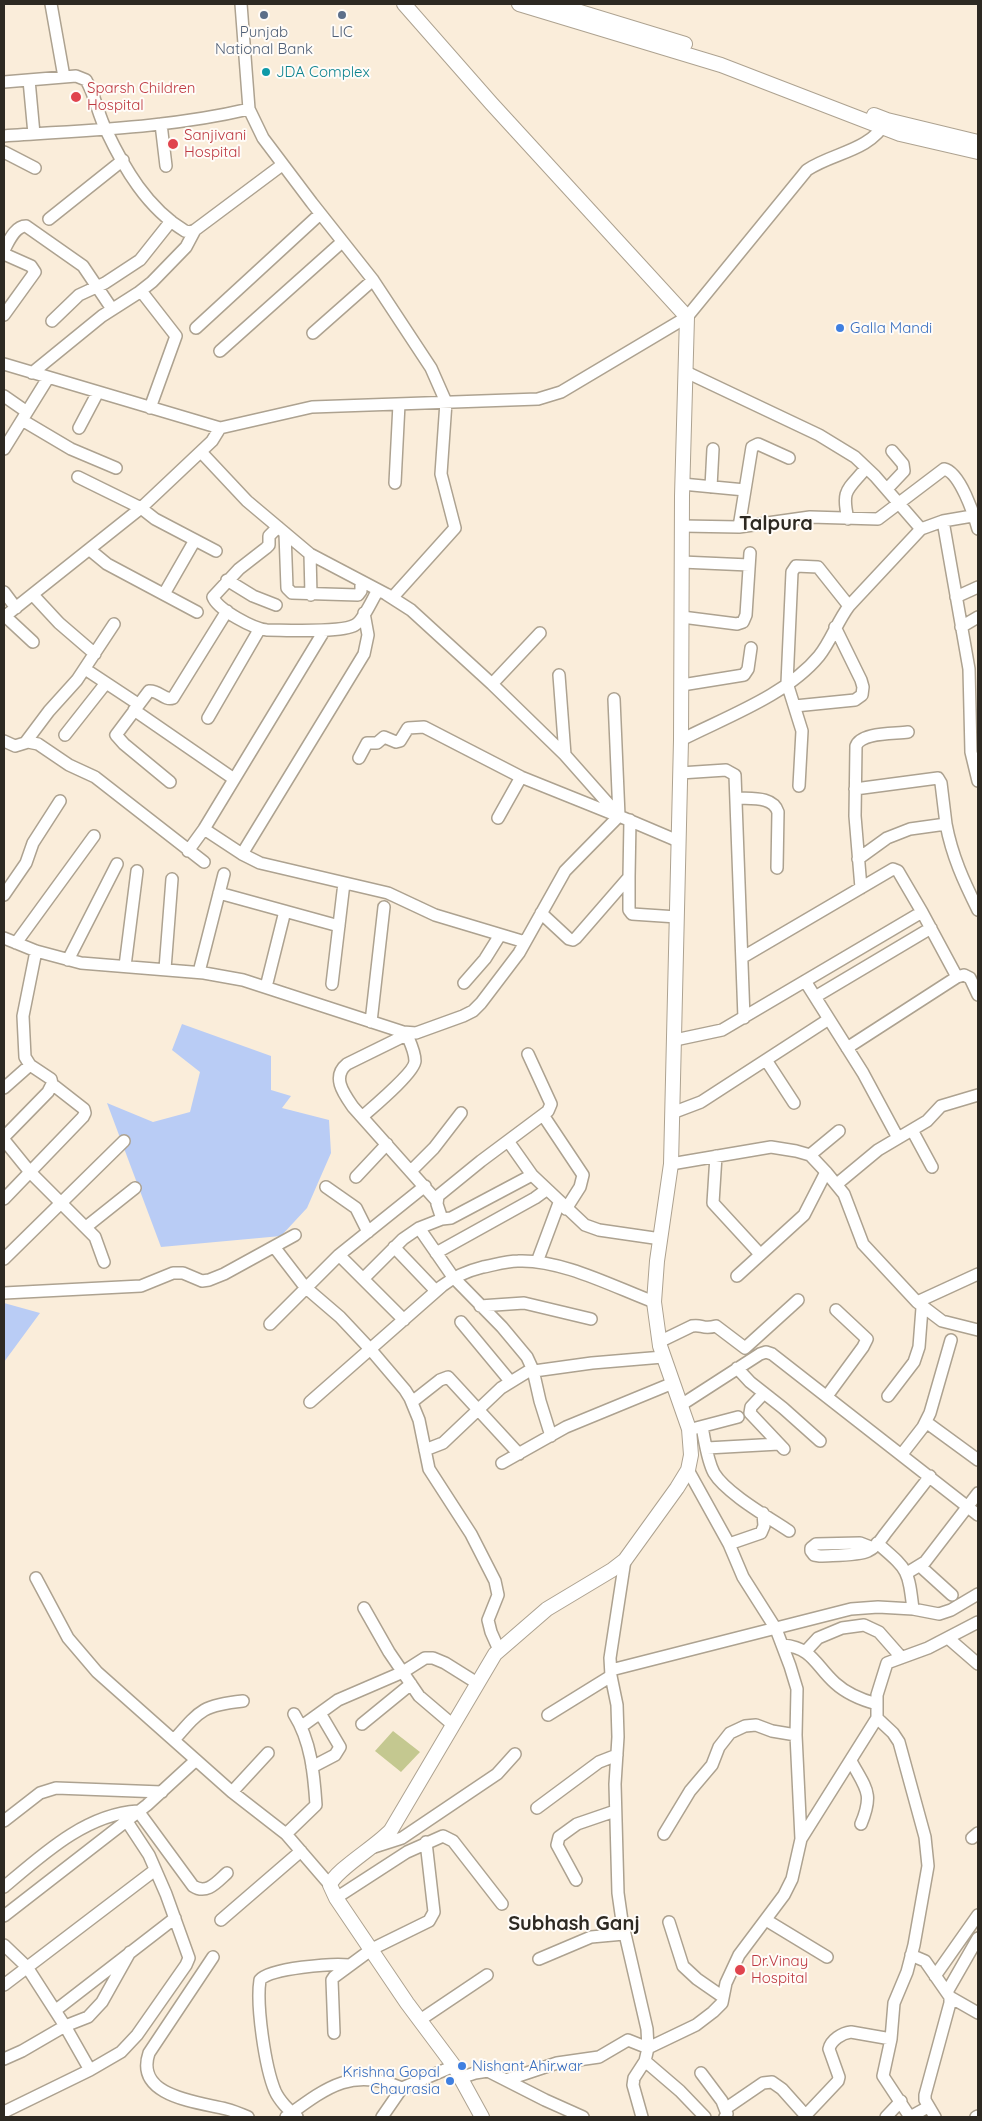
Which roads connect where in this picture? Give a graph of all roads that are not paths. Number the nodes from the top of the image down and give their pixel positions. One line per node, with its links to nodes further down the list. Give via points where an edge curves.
1 (51, 4): 6 (street)
2 (241, 4): 9 (street)
3 (404, 4): 34 (main road)
4 (519, 4): 11 (main road, via 721,65)
5 (554, 4): 11 (main road, via 728,58)
6 (64, 77): 7 (street); 12 (street, via 76,76 86,80)
7 (29, 80): 8 (street); 13 (street)
8 (4, 82)
9 (249, 109): 10 (street, via 200,120); 19 (street, via 263,138)
10 (161, 124): 12 (street); 20 (street)
11 (884, 124): 15 (main road); 17 (main road); 34 (street, via 867,142 807,170)
12 (106, 129): 13 (street); 18 (street)
13 (34, 134): 14 (street)
14 (4, 136)
15 (978, 142)
16 (4, 152): 21 (street)
17 (978, 152)
18 (123, 160): 23 (street); 24 (street, via 144,195)
19 (282, 165): 22 (street); 25 (street)
20 (166, 166)
21 (35, 168)
22 (320, 214): 26 (street); 36 (street)
23 (49, 219)
24 (171, 221): 25 (street, via 185,231); 30 (street, via 140,260)
25 (195, 230): 31 (street, via 186,247)
26 (342, 242): 29 (street); 38 (street)
27 (4, 250): 30 (street, via 16,231 26,226 74,258)
28 (4, 254): 33 (street, via 31,266 35,272)
29 (374, 280): 37 (street); 45 (street, via 431,368)
30 (97, 286): 32 (street); 35 (street, via 79,294)
31 (141, 291): 32 (street); 47 (street, via 176,336)
32 (112, 309): 41 (street)
33 (4, 315)
34 (687, 317): 40 (main road); 45 (street, via 561,392 538,399)
35 (52, 320)
36 (196, 328)
37 (313, 333)
38 (220, 351)
39 (4, 364): 41 (street)
40 (686, 372): 58 (street, via 819,435 855,457); 61 (main road)
41 (32, 373): 42 (street)
42 (48, 378): 43 (street); 48 (street)
43 (98, 392): 47 (street); 49 (street)
44 (4, 396): 48 (street)
45 (446, 402): 46 (street); 89 (street, via 441,474 456,528)
46 (399, 404): 50 (street, via 312,407); 60 (street)
47 (150, 408): 50 (street)
48 (24, 416): 51 (street); 57 (street, via 70,449)
49 (80, 428)
50 (220, 428): 55 (street)
51 (7, 436): 53 (street)
52 (714, 449): 62 (street)
53 (4, 450)
54 (892, 451): 63 (street, via 903,464 904,471)
55 (201, 452): 66 (street); 74 (street, via 234,489)
56 (789, 458): 64 (street, via 754,444)
57 (116, 468)
58 (866, 468): 63 (street); 68 (street, via 846,493 844,503)
59 (78, 477): 66 (street)
60 (395, 483)
61 (682, 484): 62 (street); 70 (main road)
62 (711, 487): 64 (street)
63 (887, 489): 65 (street)
64 (745, 490): 71 (street)
65 (899, 504): 67 (street, via 940,470 947,469); 68 (street, via 878,519); 72 (street)
66 (141, 508): 75 (street); 76 (street)
67 (976, 515): 69 (street); 73 (street)
68 (848, 519): 71 (street, via 810,518)
69 (942, 521): 72 (street); 88 (street)
70 (682, 526): 71 (street); 79 (main road)
71 (739, 527)
72 (921, 528): 91 (street)
73 (978, 529)
74 (282, 530): 78 (street); 80 (street, via 269,536 269,545); 87 (street, via 287,588 295,595)
75 (195, 540): 77 (street); 85 (street)
76 (90, 550): 85 (street, via 107,564); 86 (street)
77 (216, 551)
78 (310, 554): 81 (street); 87 (street)
79 (682, 562): 97 (main road); 97 (street, via 749,559 743,622)
80 (227, 580): 90 (street); 93 (street, via 213,597)
81 (361, 581): 83 (street); 87 (street, via 358,595)
82 (978, 587): 88 (street)
83 (378, 590): 89 (street); 95 (street)
84 (4, 592): 92 (street)
85 (164, 594): 94 (street)
86 (33, 595): 92 (street); 107 (street, via 66,630)
87 (311, 595)
88 (956, 597): 101 (street)
89 (392, 598): 112 (street, via 410,610)
90 (276, 605)
91 (849, 606): 100 (street); 113 (street, via 818,567 794,568)
92 (16, 608): 96 (street)
93 (227, 611): 102 (street); 118 (street, via 173,698 149,691)
94 (197, 612)
95 (364, 613): 103 (street, via 356,625); 144 (street, via 368,635 364,654)
96 (5, 617): 105 (street)
97 (682, 617): 114 (main road)
98 (978, 617): 101 (street)
99 (114, 624): 107 (street)
100 (835, 627): 113 (street, via 818,656); 117 (street, via 861,680 862,695 855,700)
101 (961, 627): 109 (street)
102 (260, 630): 103 (street); 119 (street)
103 (324, 631): 130 (street)
104 (540, 632): 112 (street)
105 (34, 642)
106 (751, 648): 114 (street, via 744,675)
107 (95, 654): 108 (street)
108 (86, 668): 111 (street); 125 (street)
109 (974, 669): 116 (street)
110 (559, 675): 126 (street)
111 (106, 683): 118 (street); 121 (street)
112 (492, 684): 126 (street)
113 (787, 684): 117 (street); 122 (street)
114 (682, 685): 122 (main road)
115 (614, 698): 138 (street)
116 (974, 702): 124 (street)
117 (795, 706): 133 (street, via 802,731)
118 (136, 707): 130 (street); 132 (street, via 116,735)
119 (208, 718)
120 (908, 732): 134 (street, via 864,736 857,741)
121 (65, 735)
122 (682, 740): 128 (main road)
123 (4, 741): 125 (street, via 15,746)
124 (974, 741): 131 (street, via 970,752)
125 (25, 743): 143 (street, via 38,744 68,765 94,777)
126 (565, 755): 138 (street)
127 (359, 758): 129 (street, via 367,743 377,743 384,737 400,741 408,728 424,727)
128 (680, 773): 135 (street, via 732,772 736,779); 142 (main road)
129 (521, 778): 137 (street); 138 (street)
130 (234, 779): 140 (street)
131 (978, 781)
132 (170, 782)
133 (799, 786)
134 (855, 789): 139 (street, via 938,778); 145 (street)
135 (737, 798): 148 (street, via 767,800 776,807); 170 (street)
136 (60, 801): 156 (street, via 33,843 26,863)
137 (498, 818)
138 (625, 818): 142 (street); 151 (street); 161 (street, via 565,872)
139 (946, 824): 145 (street, via 910,829 887,838); 158 (street, via 950,847)
140 (204, 829): 143 (street); 144 (street)
141 (94, 836): 168 (street)
142 (678, 841): 162 (main road)
143 (188, 851): 146 (street)
144 (242, 854): 153 (street, via 274,868)
145 (858, 859): 154 (street)
146 (204, 862)
147 (117, 864): 171 (street)
148 (777, 868)
149 (137, 871): 172 (street)
150 (224, 874): 155 (street)
151 (629, 877): 161 (street, via 573,940); 162 (street, via 629,910 632,914)
152 (172, 879): 173 (street)
153 (344, 882): 163 (street); 165 (street, via 388,893 435,915)
154 (861, 888): 160 (street, via 893,870 898,871); 170 (street)
155 (218, 893): 159 (street); 174 (street)
156 (4, 895)
157 (384, 907): 184 (street)
158 (978, 910)
159 (285, 912): 163 (street); 179 (street)
160 (922, 912): 164 (street); 176 (street)
161 (541, 913): 167 (street)
162 (676, 917): 186 (main road)
163 (339, 926): 178 (street)
164 (931, 928): 175 (street); 181 (street)
165 (500, 934): 167 (street); 177 (street)
166 (4, 938): 168 (street)
167 (525, 942): 185 (street, via 489,995 473,1011)
168 (16, 944): 169 (street)
169 (36, 951): 171 (street); 190 (street, via 22,1016 25,1057)
170 (742, 957): 182 (street)
171 (68, 960): 172 (street)
172 (125, 966): 173 (street)
173 (165, 970): 174 (street)
174 (199, 972): 179 (street)
175 (958, 978): 180 (street, via 964,975 970,978); 187 (street)
176 (805, 980): 181 (street); 182 (street)
177 (464, 983)
178 (332, 984)
179 (266, 987): 184 (street)
180 (978, 995)
181 (815, 997): 183 (street)
182 (744, 1018): 186 (street, via 722,1030)
183 (828, 1020): 187 (street); 189 (street)
184 (371, 1022): 185 (street)
185 (409, 1034): 198 (street, via 414,1065); 198 (street, via 347,1064 341,1071 343,1092)
186 (675, 1040): 196 (main road)
187 (847, 1048): 201 (street)
188 (528, 1054): 197 (street, via 551,1104)
189 (766, 1060): 194 (street); 196 (street, via 701,1102)
190 (30, 1065): 191 (street, via 51,1079); 192 (street)
191 (52, 1084): 202 (street); 211 (street, via 78,1103 85,1113)
192 (4, 1088)
193 (978, 1095): 199 (street, via 941,1106)
194 (794, 1104)
195 (461, 1113): 210 (street)
196 (672, 1113): 208 (main road)
197 (543, 1115): 203 (street); 223 (street, via 583,1175 580,1187)
198 (362, 1117): 205 (street)
199 (912, 1130): 201 (street); 209 (street)
200 (839, 1131): 207 (street)
201 (898, 1138): 215 (street)
202 (4, 1139): 211 (street)
203 (508, 1140): 213 (street); 221 (street)
204 (124, 1142): 222 (street)
205 (387, 1144): 210 (street); 214 (street)
206 (716, 1156): 207 (street, via 771,1147); 208 (street); 233 (street, via 713,1203)
207 (810, 1156): 212 (street)
208 (671, 1164): 229 (main road)
209 (932, 1167)
210 (411, 1171): 217 (street)
211 (30, 1172): 220 (street); 222 (street)
212 (826, 1172): 215 (street); 233 (street, via 804,1214)
213 (532, 1175): 219 (street); 224 (street, via 451,1218)
214 (356, 1177)
215 (837, 1184): 247 (street, via 863,1244)
216 (326, 1186): 227 (street, via 356,1208)
217 (425, 1186): 221 (street); 227 (street)
218 (135, 1188): 225 (street)
219 (546, 1190): 223 (street); 232 (street)
220 (4, 1199)
221 (436, 1200): 224 (street)
222 (62, 1203): 225 (street); 235 (street)
223 (563, 1206): 229 (street, via 591,1228); 237 (street)
224 (442, 1219): 226 (street)
225 (86, 1227): 236 (street, via 95,1237)
226 (418, 1228): 230 (street); 232 (street)
227 (368, 1232): 234 (street)
228 (295, 1235): 231 (street)
229 (661, 1239): 246 (main road)
230 (394, 1247): 241 (street); 243 (street)
231 (275, 1248): 242 (street); 244 (street, via 209,1280 173,1273 141,1286)
232 (436, 1253): 240 (street)
233 (759, 1253): 239 (street)
234 (340, 1255): 241 (street); 242 (street)
235 (4, 1259)
236 (104, 1262)
237 (537, 1262): 240 (street, via 514,1261); 246 (street, via 583,1275)
238 (978, 1274): 247 (street)
239 (737, 1276)
240 (453, 1277): 243 (street); 248 (street)
241 (363, 1279): 251 (street)
242 (305, 1287): 253 (street); 257 (street)
243 (436, 1291): 251 (street)
244 (4, 1293)
245 (798, 1300): 256 (street, via 745,1348 716,1326 705,1329 692,1326)
246 (654, 1302): 256 (main road)
247 (919, 1305): 254 (street, via 942,1321); 265 (street, via 919,1347 914,1362)
248 (480, 1306): 250 (street, via 524,1303); 260 (street, via 524,1353)
249 (836, 1310): 264 (street, via 867,1339)
250 (591, 1319)
251 (404, 1320): 257 (street)
252 (461, 1322): 261 (street)
253 (270, 1324)
254 (978, 1330)
255 (951, 1340): 271 (street)
256 (659, 1342): 258 (main road)
257 (371, 1350): 266 (street); 267 (street)
258 (664, 1357): 260 (street); 262 (main road)
259 (737, 1368): 263 (street); 264 (street, via 766,1352); 268 (street)
260 (533, 1370): 261 (street); 273 (street)
261 (510, 1381): 269 (street)
262 (673, 1383): 268 (main road); 273 (street)
263 (764, 1393): 274 (street); 275 (street, via 751,1407 750,1413 781,1446)
264 (827, 1396): 278 (street)
265 (888, 1396)
266 (310, 1402)
267 (412, 1402): 269 (street, via 448,1377); 276 (street)
268 (680, 1404): 272 (main road)
269 (478, 1409): 276 (street, via 444,1443); 277 (street)
270 (738, 1417): 272 (street)
271 (926, 1422): 278 (street); 279 (street)
272 (696, 1428): 275 (street); 281 (main road)
273 (551, 1436): 277 (street)
274 (820, 1441)
275 (707, 1448): 285 (street, via 718,1477)
276 (425, 1450): 301 (street, via 435,1481 471,1534 495,1581 498,1595 488,1620)
277 (519, 1454): 280 (street)
278 (902, 1454): 282 (street)
279 (978, 1460)
280 (502, 1463)
281 (688, 1470): 288 (street); 289 (main road)
282 (930, 1476): 284 (street); 291 (street, via 875,1545)
283 (978, 1493): 284 (street)
284 (968, 1507): 286 (street); 290 (street)
285 (763, 1513): 287 (street); 288 (street, via 761,1532)
286 (978, 1515)
287 (789, 1531)
288 (728, 1544): 298 (street, via 743,1577)
289 (625, 1560): 301 (main road, via 548,1609); 306 (street, via 610,1658)
290 (920, 1566): 291 (street); 294 (street)
291 (907, 1573): 296 (street)
292 (36, 1578): 319 (street, via 81,1656)
293 (978, 1594): 296 (street, via 945,1613)
294 (952, 1595)
295 (364, 1608): 305 (street)
296 (913, 1609): 298 (street, via 861,1608)
297 (978, 1624): 299 (street)
298 (776, 1629): 300 (street); 306 (street)
299 (948, 1638): 303 (street); 304 (street)
300 (783, 1645): 302 (street); 318 (street, via 797,1689)
301 (499, 1650): 307 (main road)
302 (806, 1651): 303 (street, via 818,1638 842,1628 864,1625 879,1632); 310 (street, via 836,1684)
303 (901, 1657): 310 (street, via 887,1663)
304 (978, 1664)
305 (403, 1672): 307 (street, via 429,1658 454,1667); 308 (street); 311 (street, via 338,1700)
306 (611, 1673): 313 (street); 322 (street, via 618,1706)
307 (477, 1683): 316 (main road)
308 (411, 1684): 315 (street); 316 (street, via 422,1700)
309 (243, 1701): 319 (street, via 206,1708)
310 (877, 1704): 314 (street)
311 (320, 1713): 317 (street); 325 (street, via 340,1747 335,1755)
312 (294, 1714): 317 (street)
313 (548, 1714)
314 (877, 1718): 324 (street); 358 (street, via 899,1742 925,1837 927,1876)
315 (362, 1724)
316 (454, 1725): 338 (main road, via 394,1824)
317 (302, 1726): 325 (street)
318 (796, 1735): 335 (street, via 772,1731 756,1724 730,1733); 336 (street)
319 (174, 1740): 323 (street)
320 (268, 1753): 327 (street)
321 (515, 1754): 338 (street, via 497,1774 402,1838)
322 (617, 1755): 328 (street, via 599,1762); 330 (street)
323 (196, 1760): 326 (street); 327 (street)
324 (851, 1761): 333 (street, via 869,1796); 336 (street)
325 (312, 1767): 334 (street, via 315,1808)
326 (162, 1792): 329 (street); 332 (street, via 56,1788 47,1790)
327 (232, 1792): 334 (street)
328 (537, 1808)
329 (138, 1811): 331 (street); 341 (street, via 193,1886 204,1890); 344 (street, via 107,1816 79,1829)
330 (615, 1811): 342 (street, via 577,1824 559,1837 557,1845); 353 (street, via 618,1893)
331 (126, 1820): 340 (street); 348 (street)
332 (4, 1821)
333 (861, 1824)
334 (286, 1834): 339 (street)
335 (664, 1834)
336 (801, 1840): 351 (street, via 792,1879)
337 (426, 1842): 345 (street); 346 (street, via 438,1836 448,1837); 356 (street, via 434,1912 430,1921)
338 (374, 1847): 343 (main road, via 335,1876)
339 (301, 1851): 343 (street); 350 (street)
340 (155, 1870): 349 (street); 363 (street)
341 (227, 1873)
342 (576, 1880)
343 (330, 1885): 345 (main road)
344 (4, 1886)
345 (336, 1898): 356 (main road)
346 (502, 1904)
347 (978, 1915): 365 (street)
348 (4, 1916)
349 (174, 1918): 357 (street); 378 (street, via 189,1958 186,1965 129,2045)
350 (221, 1920)
351 (766, 1920): 360 (street); 368 (street, via 740,1955)
352 (669, 1922): 368 (street, via 683,1966)
353 (624, 1934): 361 (street, via 591,1937); 375 (street, via 647,2029)
354 (978, 1938): 367 (street)
355 (4, 1945): 363 (street)
356 (372, 1949): 362 (street); 371 (main road)
357 (130, 1952): 370 (street); 372 (street, via 102,2002 88,2017)
358 (911, 1955): 365 (street, via 925,1961); 374 (street, via 894,2004)
359 (213, 1957): 388 (street, via 149,2053 147,2067 158,2087 173,2096)
360 (827, 1957)
361 (539, 1959)
362 (349, 1965): 373 (street, via 332,1980); 387 (street, via 290,1968 260,1980 262,2038 275,2092)
363 (27, 1967): 366 (street); 370 (street)
364 (487, 1975): 371 (street)
365 (935, 1976): 367 (street)
366 (4, 1985)
367 (948, 1995): 369 (street); 384 (street, via 950,2003 925,2095)
368 (723, 1997): 375 (street, via 722,2003 696,2025)
369 (977, 2009)
370 (56, 2010): 372 (street)
371 (420, 2020): 379 (main road)
372 (65, 2026): 376 (street); 378 (street)
373 (334, 2033)
374 (891, 2040): 383 (street, via 883,2076); 394 (street, via 845,2032 832,2042 829,2049 838,2081)
375 (648, 2048): 377 (street); 381 (street, via 628,2040 599,2056 557,2063)
376 (4, 2059)
377 (645, 2060): 392 (street, via 633,2085); 393 (street)
378 (90, 2070): 385 (street)
379 (457, 2072): 381 (street, via 483,2071); 382 (street); 390 (main road)
380 (701, 2073): 386 (street, via 722,2101)
381 (506, 2080): 391 (street)
382 (402, 2088): 387 (street, via 372,2078 341,2082 313,2096); 389 (street)
383 (901, 2101): 384 (street, via 910,2117); 395 (street)
384 (928, 2107): 396 (street)
385 (4, 2112)
386 (725, 2113): 394 (street, via 763,2083 772,2082)
387 (291, 2116)
388 (248, 2117)
389 (382, 2117)
390 (482, 2117)
391 (583, 2117)
392 (642, 2117)
393 (705, 2117)
394 (806, 2117)
395 (886, 2117)
396 (935, 2117)

